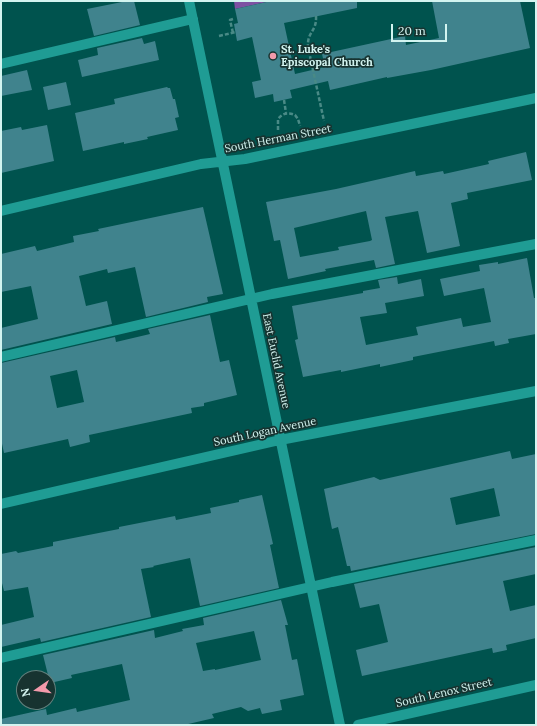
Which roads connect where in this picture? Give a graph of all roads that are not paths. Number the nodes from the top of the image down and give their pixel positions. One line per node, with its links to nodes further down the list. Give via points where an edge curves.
1 (189, 1): 2 (street, East Euclid Avenue)
2 (193, 19): 3 (street); 5 (street, East Euclid Avenue)
3 (1, 64)
4 (536, 98): 5 (street, South Herman Street, via 245,159)
5 (222, 161): 6 (street, South Herman Street); 8 (street, East Euclid Avenue)
6 (1, 211)
7 (536, 244): 8 (street)
8 (251, 299): 9 (street); 11 (street, East Euclid Avenue)
9 (1, 357)
10 (536, 391): 11 (street, South Logan Avenue)
11 (280, 440): 12 (street, South Logan Avenue); 14 (street, East Euclid Avenue)
12 (1, 504)
13 (536, 540): 14 (street)
14 (311, 587): 15 (street); 17 (street, East Euclid Avenue)
15 (1, 658)
16 (536, 685): 18 (street, South Lenox Street)
17 (340, 725)
18 (358, 725)

